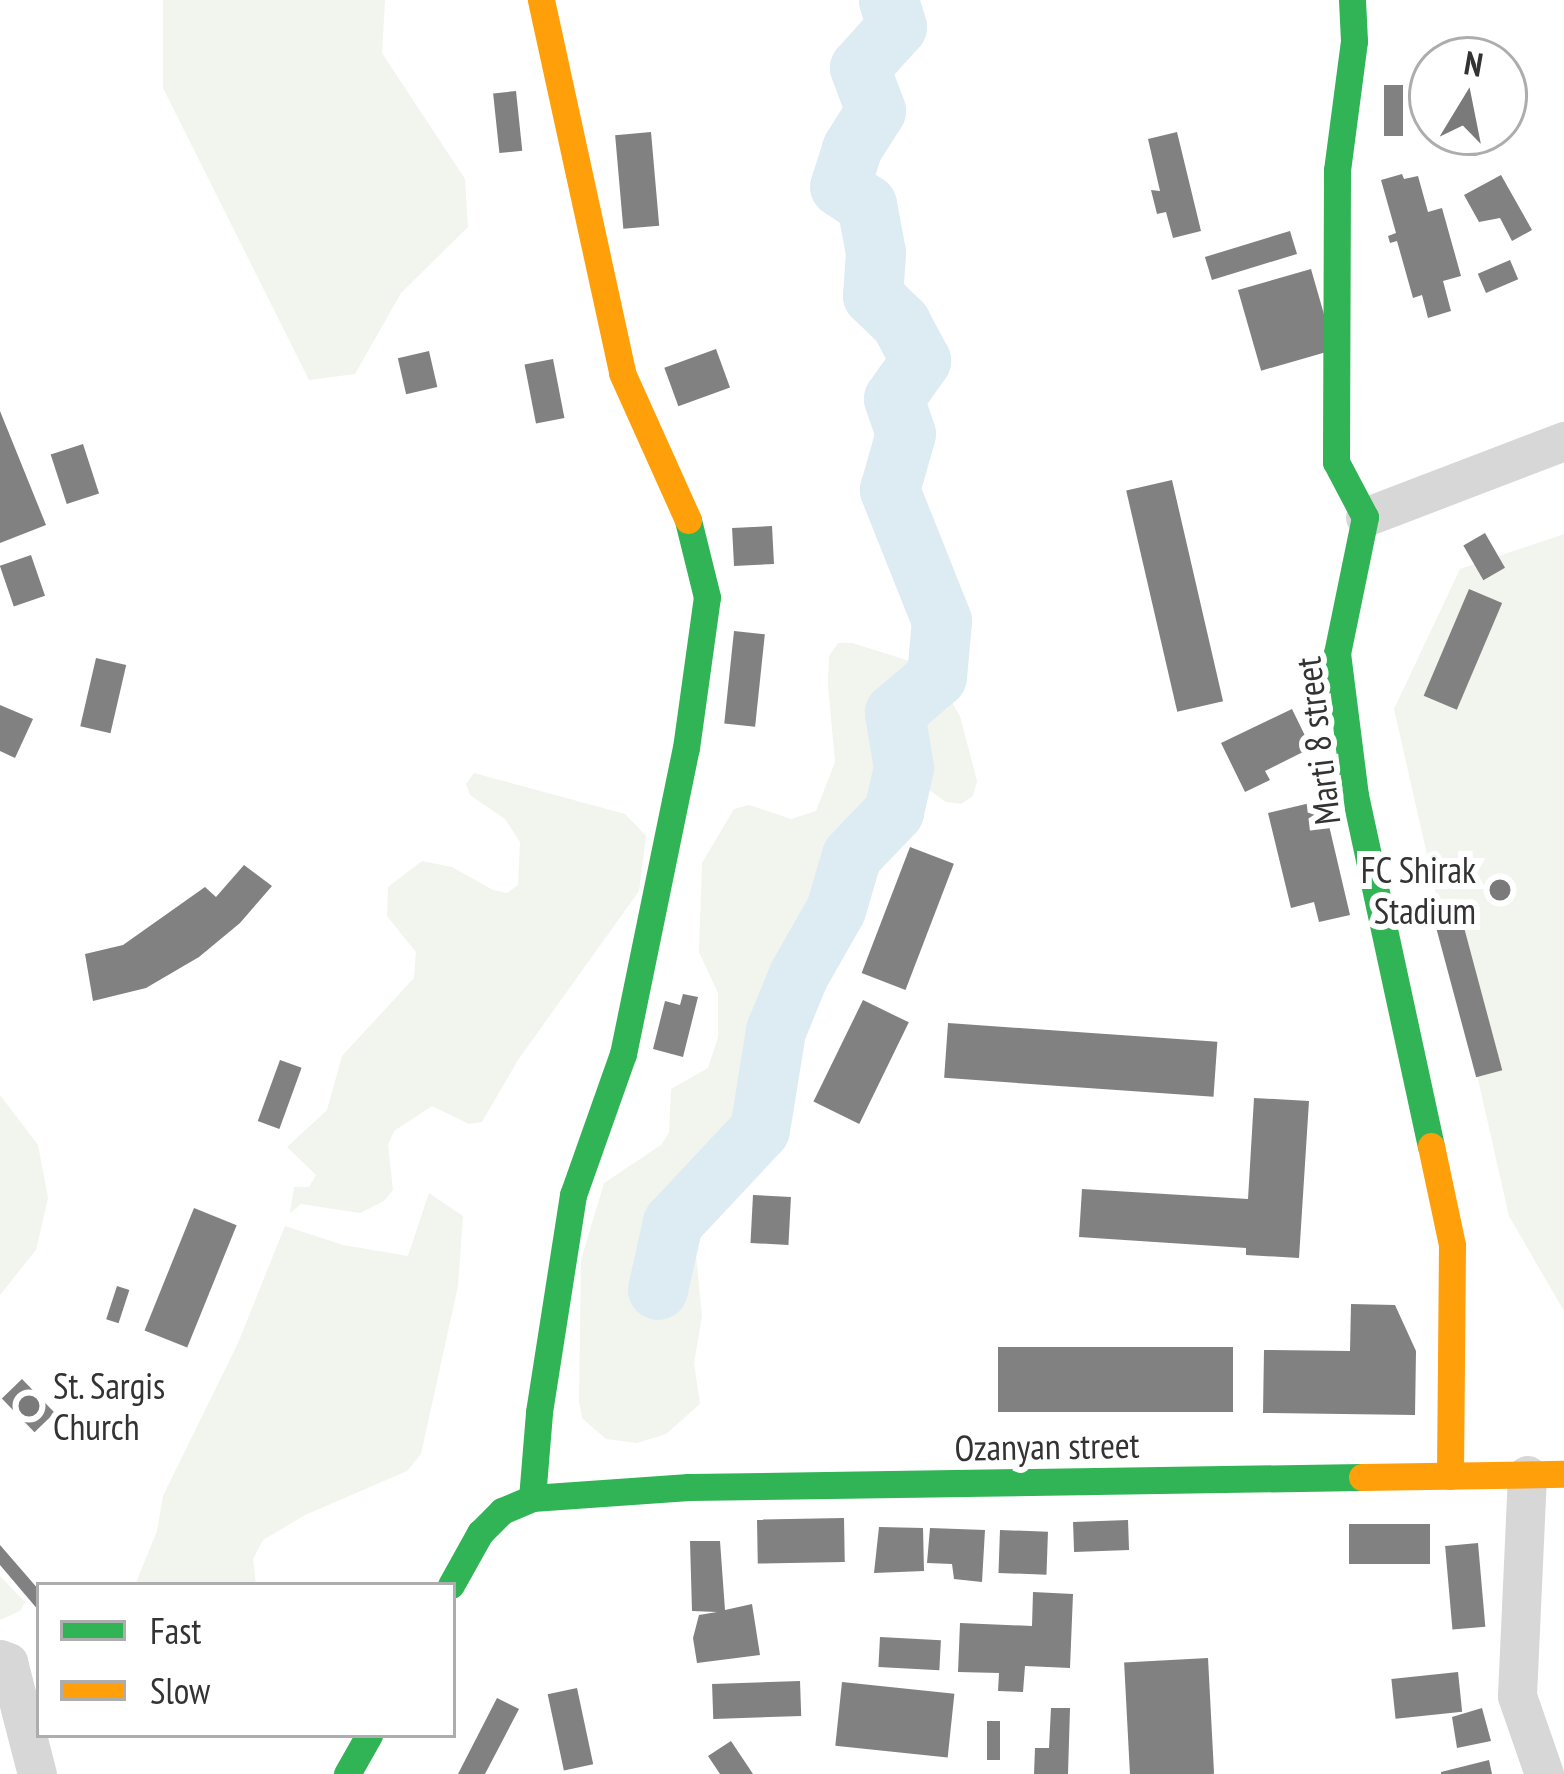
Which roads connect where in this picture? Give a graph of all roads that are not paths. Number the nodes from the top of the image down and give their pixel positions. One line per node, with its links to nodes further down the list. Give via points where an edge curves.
1 (541, 0): 7 (street, via 622,373 689,523 707,597 686,748 623,1054 573,1196)
2 (1352, 0): 4 (street, via 1336,170 1336,462)
3 (1564, 441): 4 (street)
4 (1365, 518): 6 (street, Marti 8 street, via 1337,653 1355,795 1452,1245)
5 (1546, 1474): 6 (street, Ozanyan street); 13 (street, via 1517,1696)
6 (1450, 1476): 7 (street, Ozanyan street, via 689,1486)
7 (532, 1498): 8 (street, via 480,1533)
8 (453, 1582)
9 (0, 1659): 11 (street, via 8,1662)
10 (367, 1738): 12 (street)
11 (38, 1774)
12 (347, 1774)
13 (1544, 1774)

